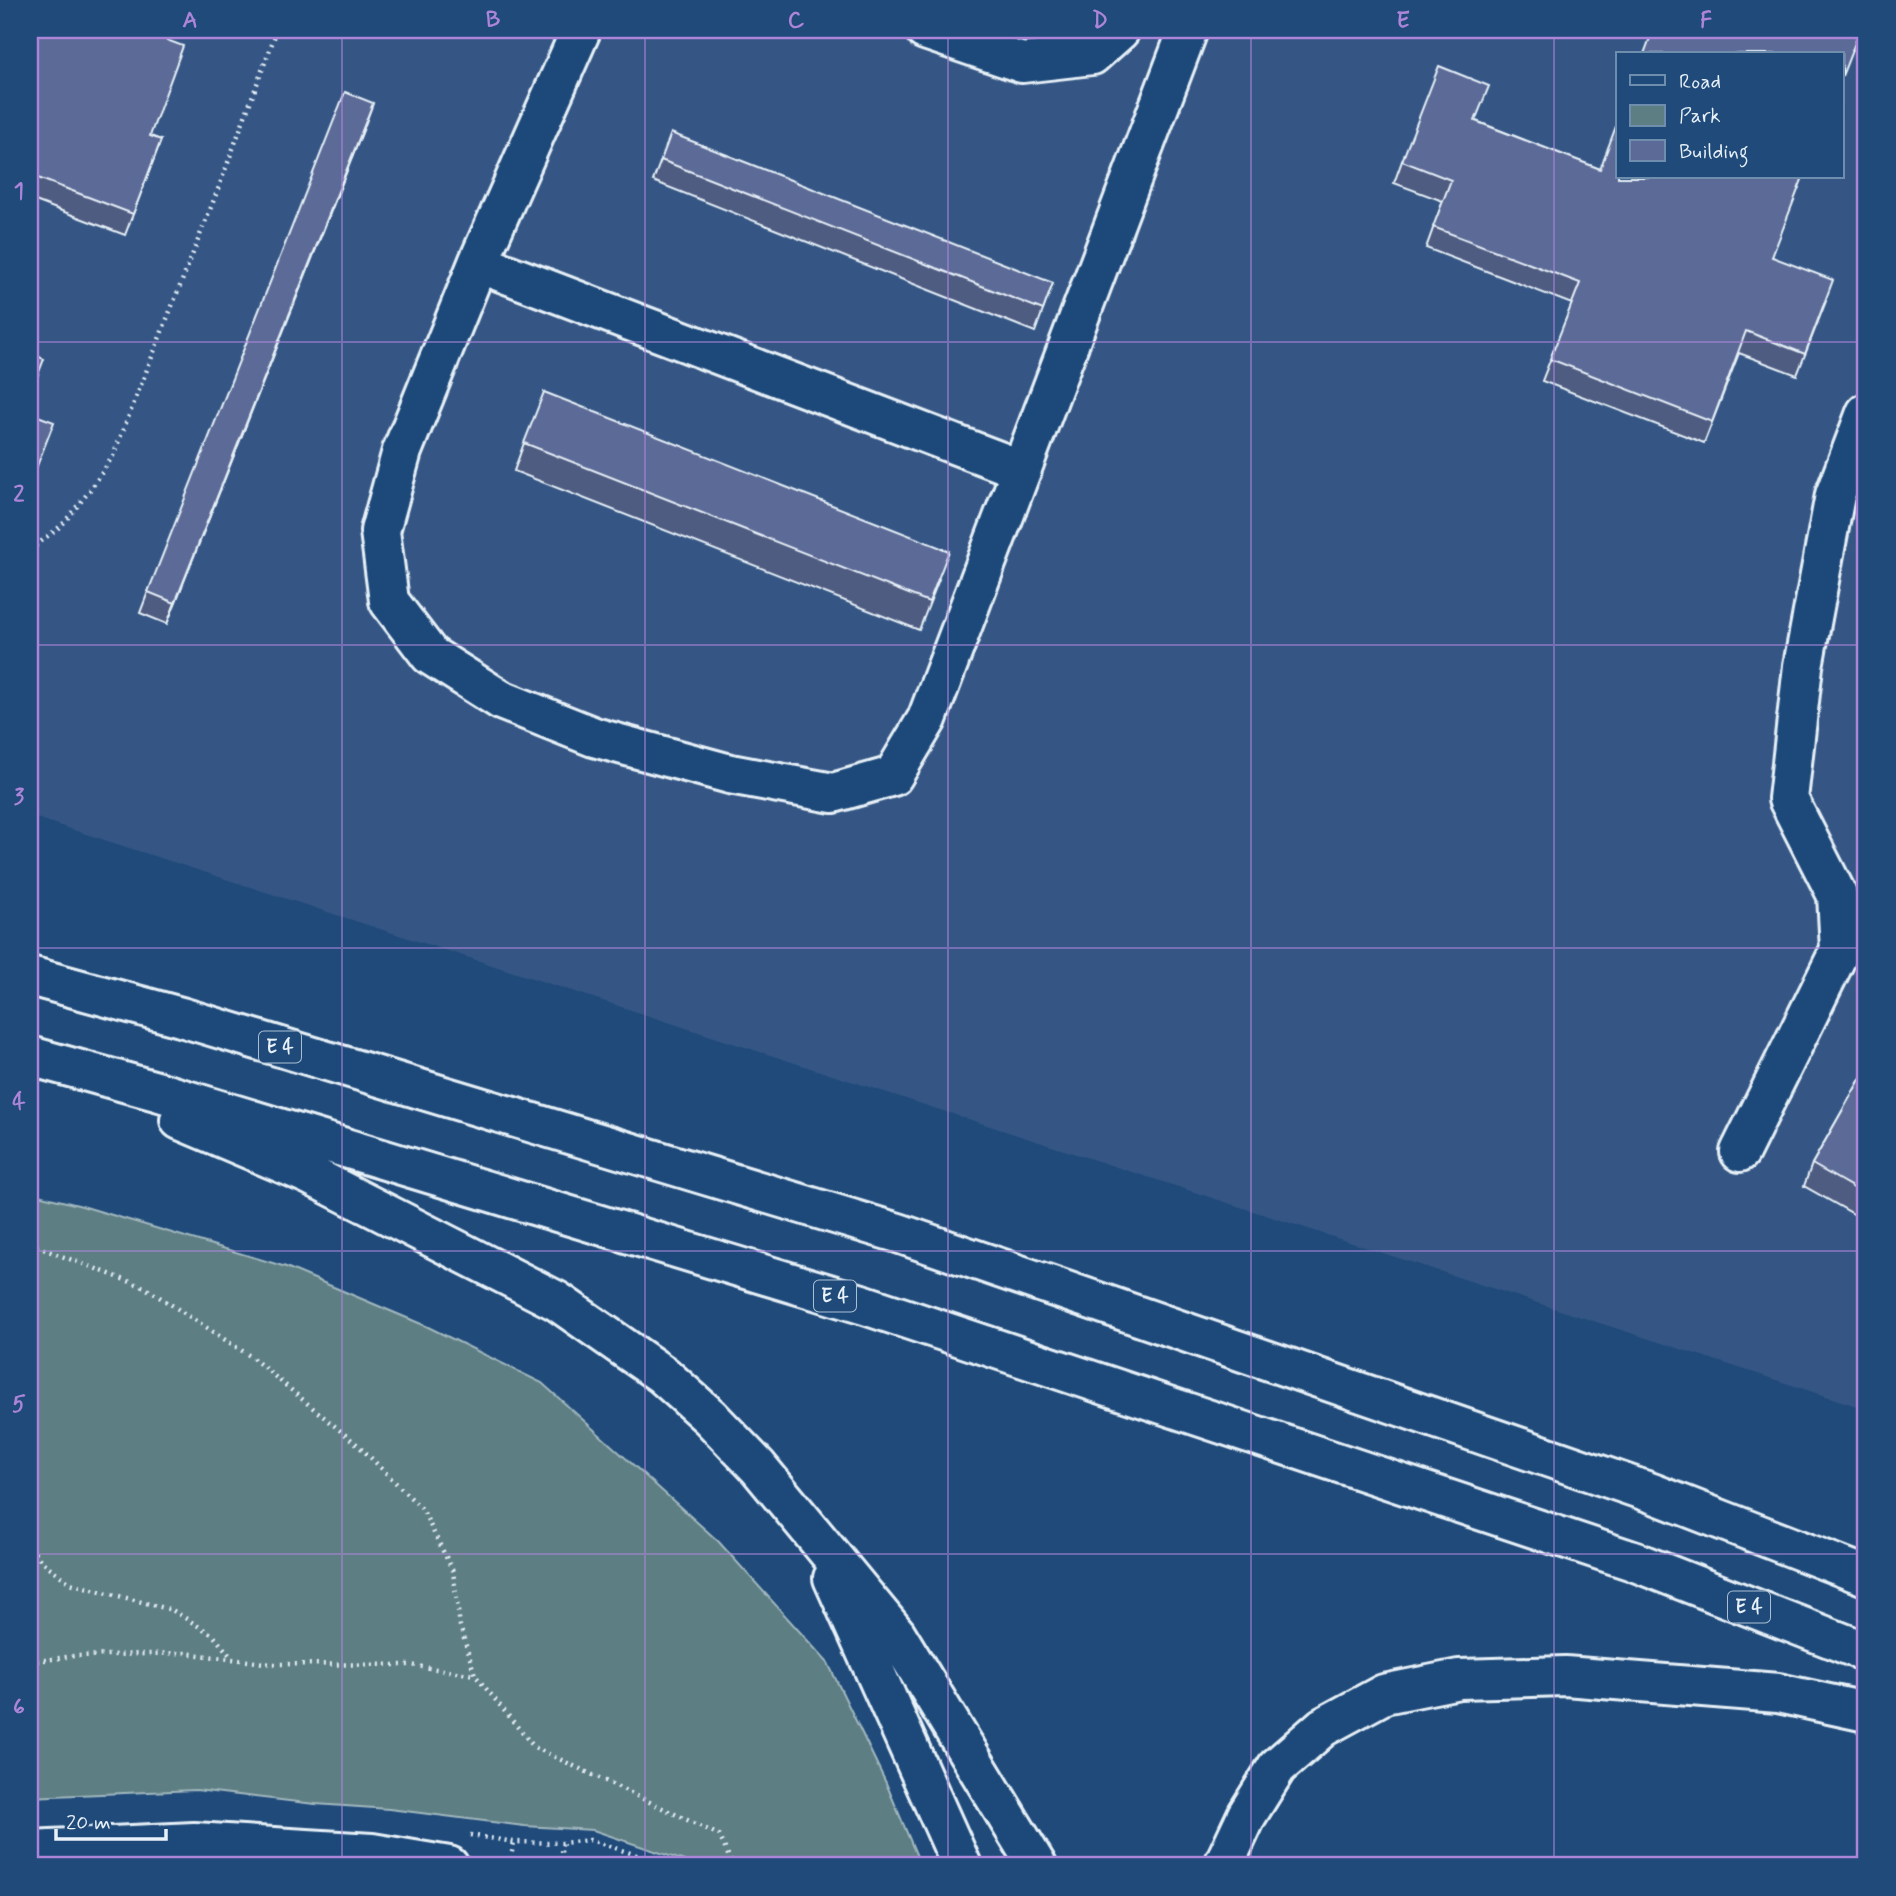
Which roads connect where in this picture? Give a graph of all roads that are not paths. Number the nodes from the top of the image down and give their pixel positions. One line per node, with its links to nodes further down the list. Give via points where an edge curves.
1 (581, 30): 5 (main road)
2 (925, 30): 3 (main road, via 1022,63 1092,55)
3 (1119, 30)
4 (1188, 30): 7 (main road)
5 (478, 263): 7 (main road); 7 (main road, via 402,451 380,531 389,601 430,655 501,700 594,737 730,774 833,793 893,776 927,719)
6 (1866, 413): 10 (main road, via 1835,495 1803,666 1788,799 1837,895 1840,950)
7 (1022, 470)
8 (30, 976): 11 (main road, E 4, via 181,1017 898,1233)
9 (30, 1056): 12 (main road, via 308,1174 557,1301 663,1375 710,1417 758,1466); 15 (main road, E 4, via 160,1091 865,1305 1633,1562)
10 (1740, 1152)
11 (1652, 1493): 13 (main road); 14 (main road, E 4)
12 (814, 1535): 19 (main road); 20 (main road, via 896,1634)
13 (1866, 1555)
14 (1866, 1576)
15 (1866, 1652)
16 (1866, 1712): 21 (main road, via 1778,1693 1565,1676 1459,1679 1384,1694 1323,1727 1277,1768 1247,1815)
17 (30, 1850): 18 (main road, via 194,1842 372,1853)
18 (449, 1866)
19 (962, 1866)
20 (1038, 1866)
21 (1223, 1866)

